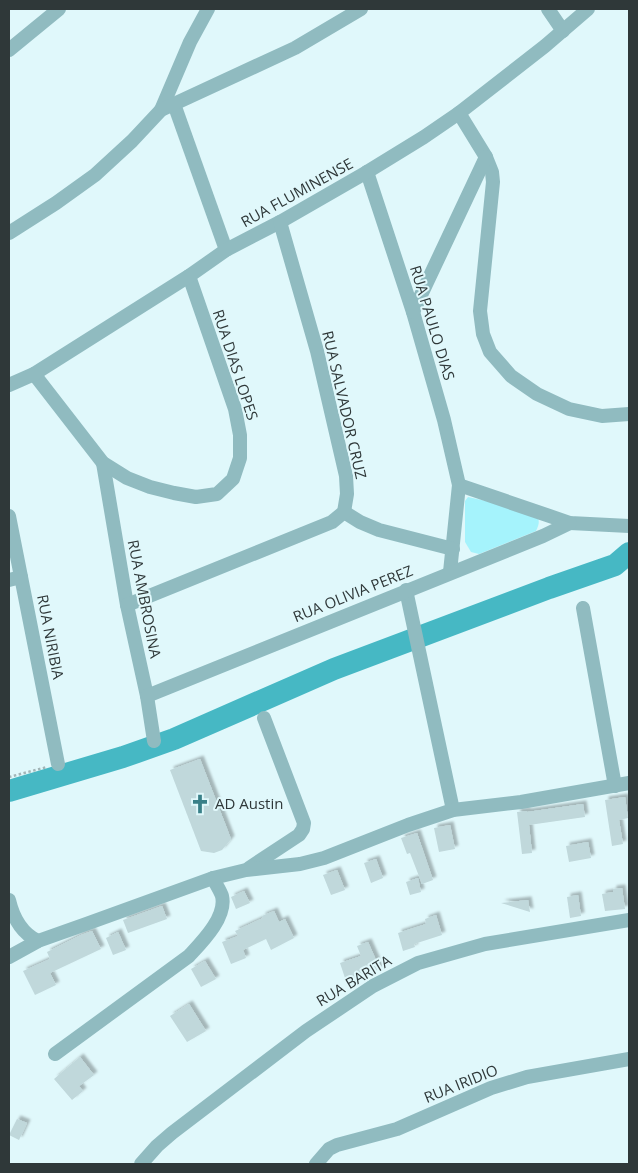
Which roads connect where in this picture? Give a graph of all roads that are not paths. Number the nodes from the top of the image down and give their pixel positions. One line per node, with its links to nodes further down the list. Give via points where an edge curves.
1 (59, 9): 7 (street)
2 (208, 9): 9 (street)
3 (361, 9): 8 (street, via 296,48)
4 (548, 9): 6 (street)
5 (588, 9): 6 (street, RUA FLUMINENSE)
6 (563, 31): 10 (street, RUA FLUMINENSE)
7 (9, 50)
8 (174, 104): 9 (street); 15 (street)
9 (161, 110): 14 (street, via 95,175)
10 (459, 114): 11 (street); 12 (street, RUA FLUMINENSE)
11 (486, 157): 17 (street); 20 (street, via 493,182 480,310 483,334 490,352 511,376 537,394 569,409 602,416)
12 (367, 172): 13 (street, RUA FLUMINENSE); 17 (street, RUA PAULO DIAS)
13 (280, 222): 15 (street, RUA FLUMINENSE); 23 (street, RUA SALVADOR CRUZ, via 317,351 346,476 348,494)
14 (9, 233)
15 (226, 250): 16 (street, RUA FLUMINENSE)
16 (189, 276): 18 (street, RUA FLUMINENSE); 21 (street, RUA DIAS LOPES, via 235,409 240,458 233,479 217,494 196,497 150,487)
17 (413, 312): 22 (street, RUA PAULO DIAS)
18 (34, 374): 19 (street, RUA FLUMINENSE); 21 (street, RUA DIAS LOPES)
19 (9, 385)
20 (629, 414)
21 (103, 463): 31 (street, RUA AMBROSINA)
22 (460, 484): 25 (street); 27 (street, RUA PAULO DIAS)
23 (344, 512): 27 (street, via 379,530); 31 (street, via 332,522)
24 (9, 516): 29 (street, RUA NIRIBIA)
25 (570, 523): 26 (street); 28 (street, RUA OLIVIA PEREZ)
26 (629, 526)
27 (453, 549): 28 (street, RUA PAULO DIAS)
28 (450, 572): 30 (street, RUA OLIVIA PEREZ)
29 (15, 578): 36 (street, RUA NIRIBIA)
30 (406, 590): 33 (street, RUA OLIVIA PEREZ); 39 (street)
31 (127, 605): 33 (street, RUA AMBROSINA)
32 (583, 608): 38 (street)
33 (147, 696): 35 (street, RUA AMBROSINA)
34 (264, 718): 40 (street, via 304,822 299,835)
35 (154, 741)
36 (58, 764)
37 (629, 783): 38 (street)
38 (615, 786): 39 (street)
39 (454, 810): 40 (street, via 324,858)
40 (246, 870): 41 (street)
41 (213, 878): 44 (street); 46 (street, via 222,896 221,908 206,938 189,956)
42 (9, 900): 44 (street, via 18,924 27,935)
43 (629, 920): 48 (street, RUA BARITA, via 485,944 418,963 373,986 306,1031 172,1133)
44 (38, 940): 45 (street)
45 (9, 957)
46 (55, 1054)
47 (629, 1059): 49 (street, RUA IRIDIO, via 527,1077 491,1088 397,1129 337,1145)
48 (141, 1164)
49 (316, 1164)

